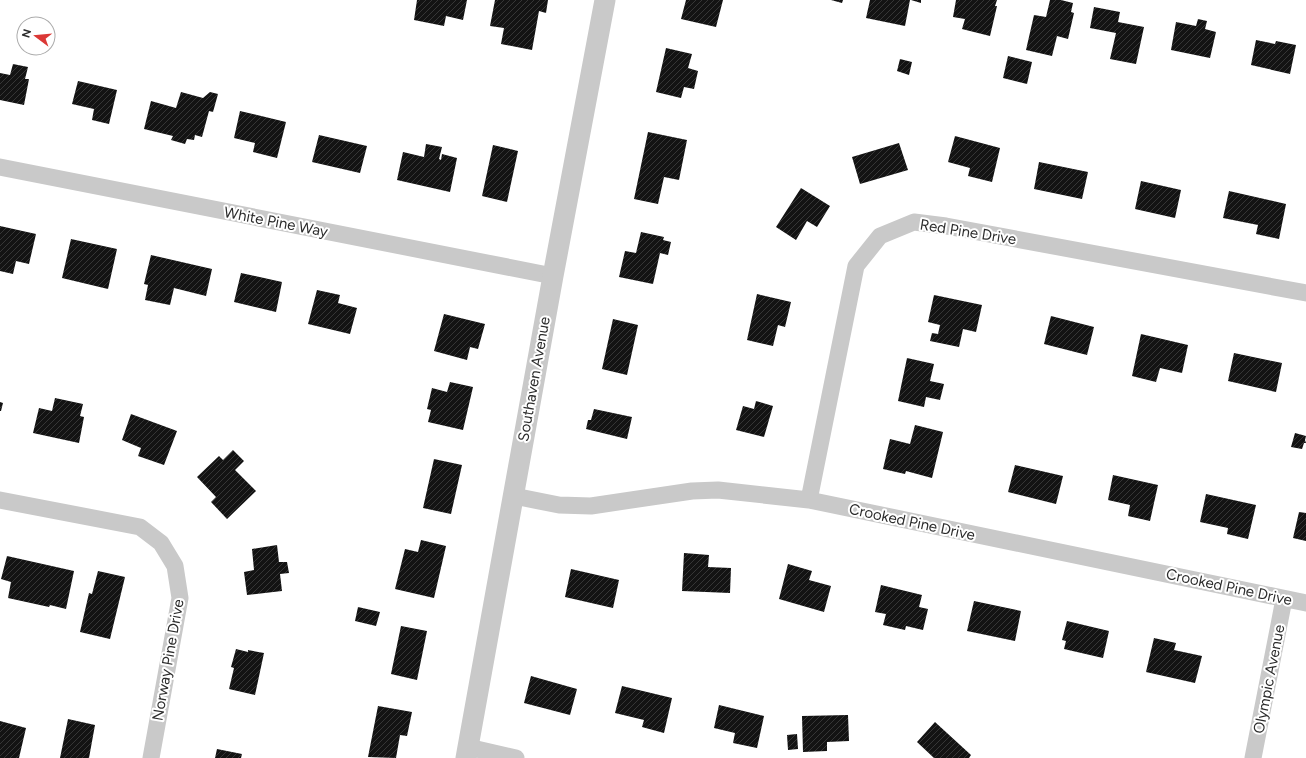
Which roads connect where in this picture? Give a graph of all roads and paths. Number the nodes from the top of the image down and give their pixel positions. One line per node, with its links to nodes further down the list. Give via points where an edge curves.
1 (605, 0): 3 (street, Southaven Avenue)
2 (0, 167): 3 (street, White Pine Way)
3 (553, 276): 5 (street, Southaven Avenue)
4 (1306, 293): 7 (street, Red Pine Drive, via 946,226 914,222 880,236 856,266)
5 (514, 496): 7 (street, Crooked Pine Drive, via 559,505 591,506 627,499 718,490); 10 (street, Southaven Avenue)
6 (0, 500): 11 (street, Norway Pine Drive, via 140,527 161,543 175,566 180,598)
7 (808, 500): 8 (street, Crooked Pine Drive)
8 (1284, 599): 9 (street, Crooked Pine Drive); 13 (street, Olympic Avenue)
9 (1306, 603)
10 (466, 752): 12 (street)
11 (150, 758)
12 (516, 758)
13 (1253, 758)

